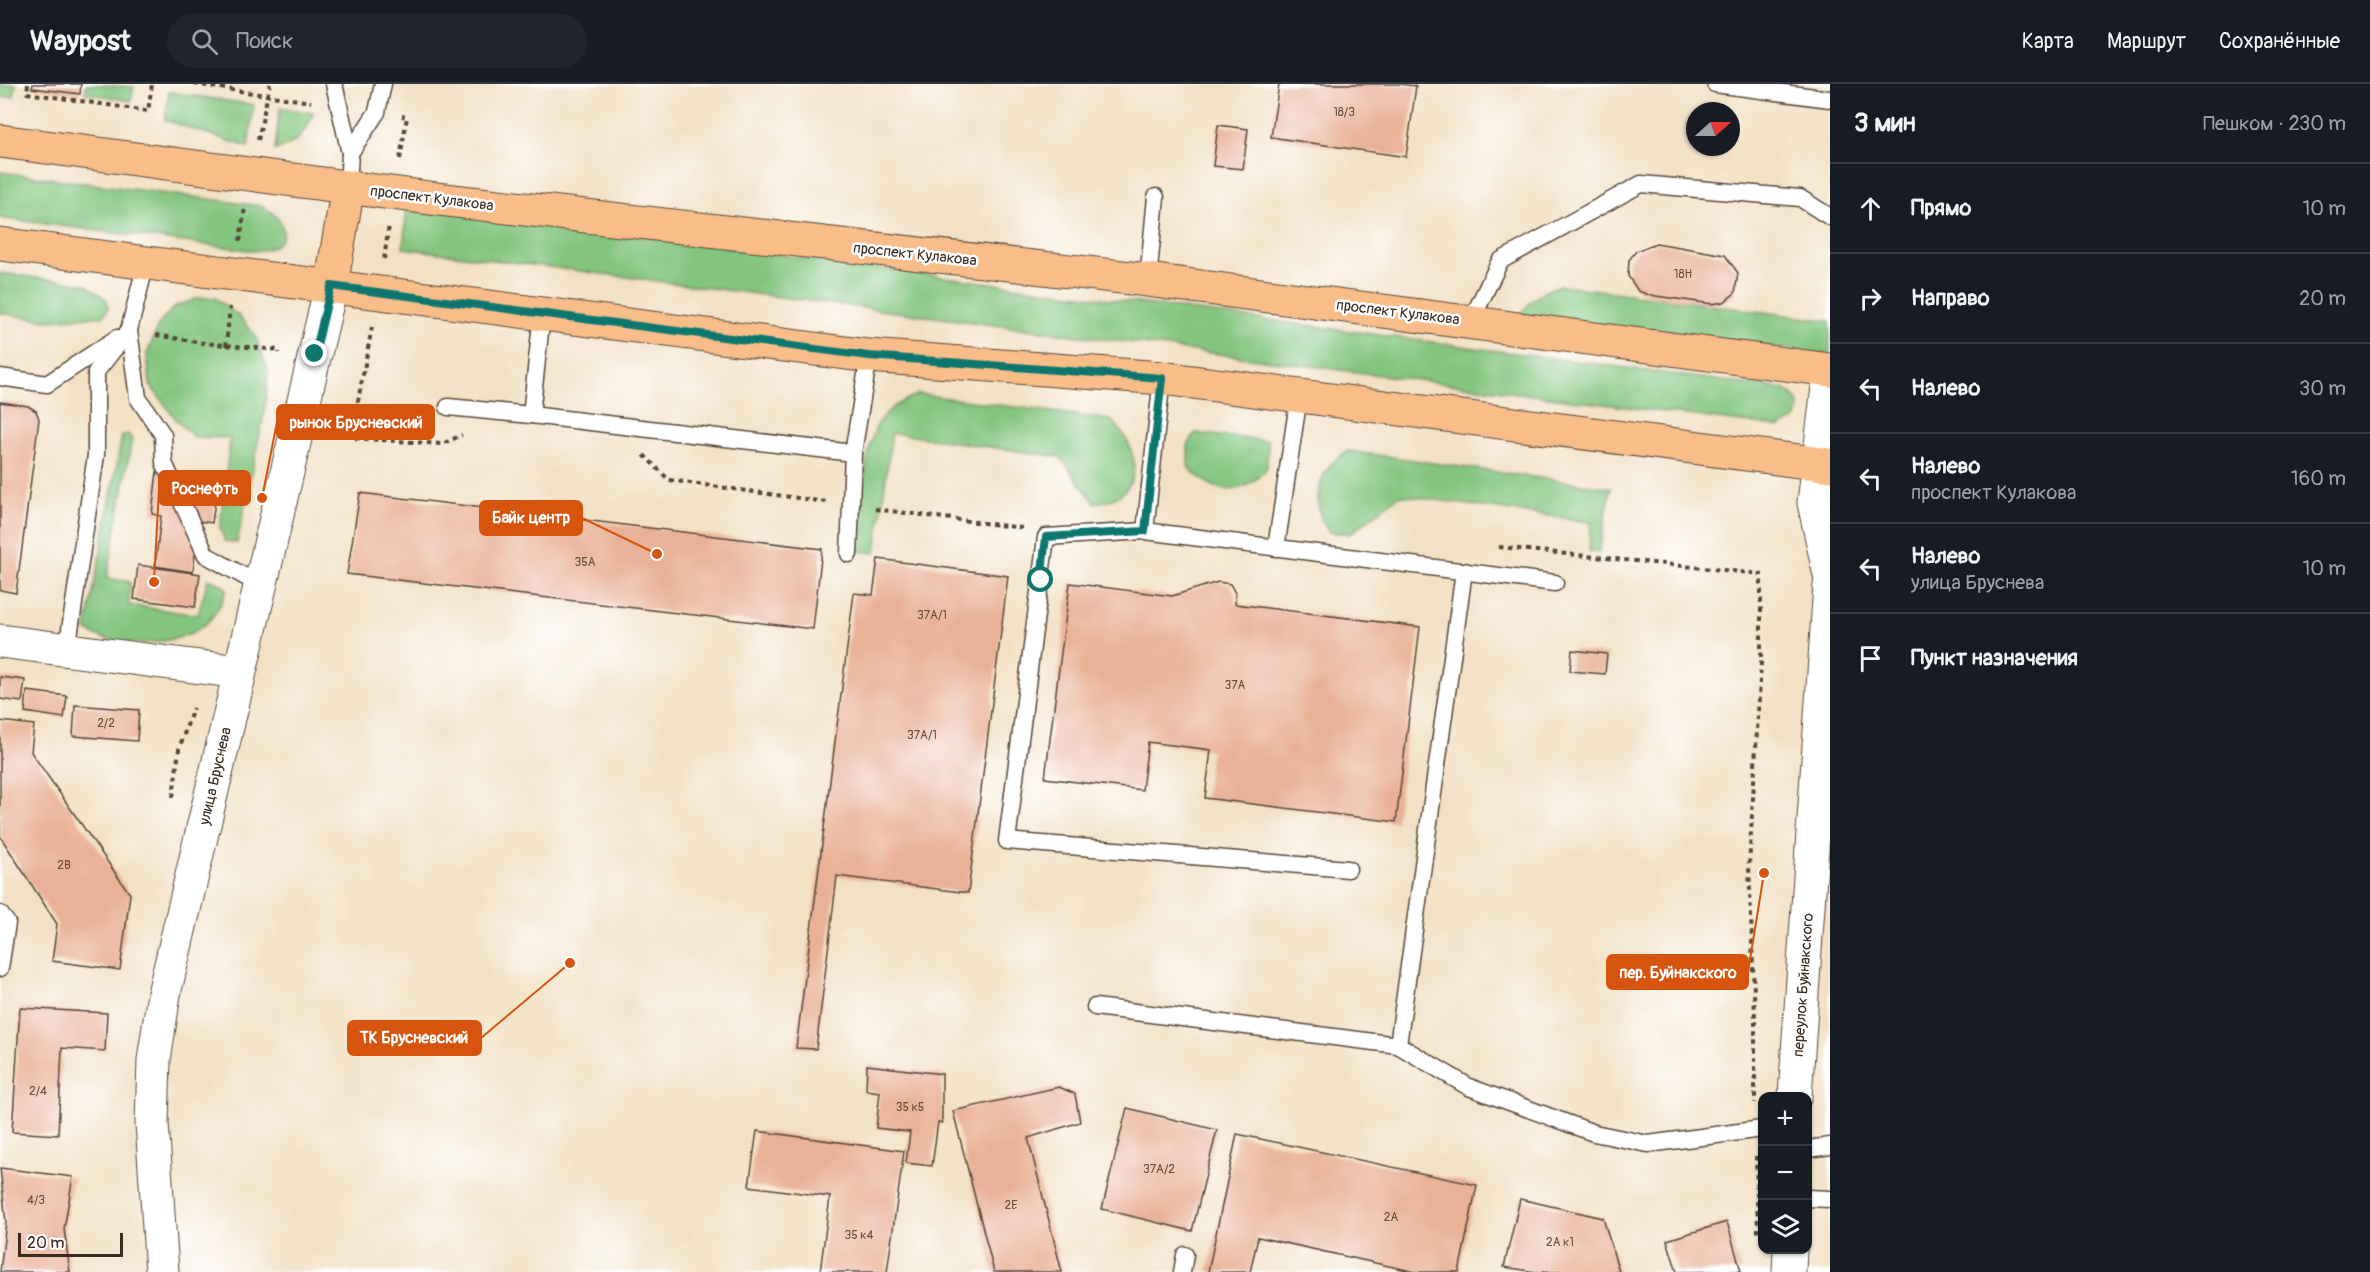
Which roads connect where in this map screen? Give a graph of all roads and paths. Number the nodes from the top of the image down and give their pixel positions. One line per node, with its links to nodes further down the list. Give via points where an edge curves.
1 (28, 84): 2 (path, via 27,93 148,111)
2 (152, 84)
3 (194, 84): 8 (path)
4 (270, 84): 8 (path)
5 (334, 84): 10 (lane)
6 (383, 84): 11 (lane)
7 (1715, 84): 9 (lane)
8 (268, 95): 10 (path); 15 (path)
9 (1830, 99)
10 (339, 106): 13 (lane)
11 (377, 112): 13 (lane); 14 (path, via 407,117)
12 (0, 141): 15 (main road, проспект Кулакова)
13 (350, 153): 16 (lane)
14 (400, 159)
15 (251, 175): 16 (main road, проспект Кулакова); 23 (path)
16 (348, 187): 24 (main road, проспект Кулакова); 25 (main road)
17 (1156, 197): 24 (lane)
18 (1830, 217): 28 (lane, via 1800,198 1641,184 1500,261)
19 (391, 218): 22 (path)
20 (0, 244): 21 (main road)
21 (146, 263): 23 (main road); 29 (lane)
22 (384, 263)
23 (234, 274): 25 (main road); 30 (path)
24 (1148, 280): 28 (main road, проспект Кулакова)
25 (331, 286): 26 (main road); 52 (street, улица Бруснева)
26 (542, 314): 32 (main road); 38 (lane)
27 (374, 315): 39 (path, via 351,438 442,444)
28 (1471, 321): 33 (main road, проспект Кулакова)
29 (129, 330): 30 (path); 34 (lane, via 47,384); 52 (lane, via 138,398 163,435 164,464 206,555); 55 (lane, via 96,372 96,455)
30 (226, 345): 31 (path)
31 (279, 350)
32 (869, 356): 35 (main road); 41 (lane)
33 (1830, 370): 42 (street)
34 (0, 377)
35 (1162, 378): 36 (main road); 45 (lane)
36 (1299, 396): 42 (main road); 47 (lane)
37 (448, 407): 38 (lane)
38 (531, 415): 41 (lane)
39 (469, 432)
40 (639, 450): 43 (path, via 669,480)
41 (853, 453): 43 (lane)
42 (1824, 464): 50 (street, via 1814,503)
43 (851, 506): 44 (path); 48 (lane)
44 (1023, 528)
45 (1145, 531): 47 (lane); 57 (lane, via 1046,537 1007,840)
46 (1496, 547): 63 (path, via 1761,574 1761,663 1749,866)
47 (1276, 548): 49 (lane)
48 (849, 555)
49 (1464, 572): 51 (lane); 61 (lane)
50 (1830, 576)
51 (1555, 584)
52 (260, 585): 56 (street, улица Бруснева)
53 (1830, 585): 62 (street, переулок Буйнакского)
54 (0, 641): 55 (street)
55 (67, 650): 56 (street)
56 (239, 672): 72 (street, улица Бруснева, via 165,993 154,1060 152,1123)
57 (1348, 868)
58 (0, 914): 59 (lane, via 7,923)
59 (0, 968)
60 (1095, 1007): 61 (lane)
61 (1398, 1046): 64 (lane, via 1469,1087 1594,1133 1647,1144)
62 (1795, 1092)
63 (1758, 1101)
64 (1758, 1129)
65 (1759, 1146): 70 (path)
66 (1830, 1146): 67 (lane)
67 (1812, 1148)
68 (1812, 1198): 69 (lane)
69 (1830, 1198)
70 (1758, 1200)
71 (1790, 1254): 73 (street)
72 (162, 1272)
73 (1790, 1272)

